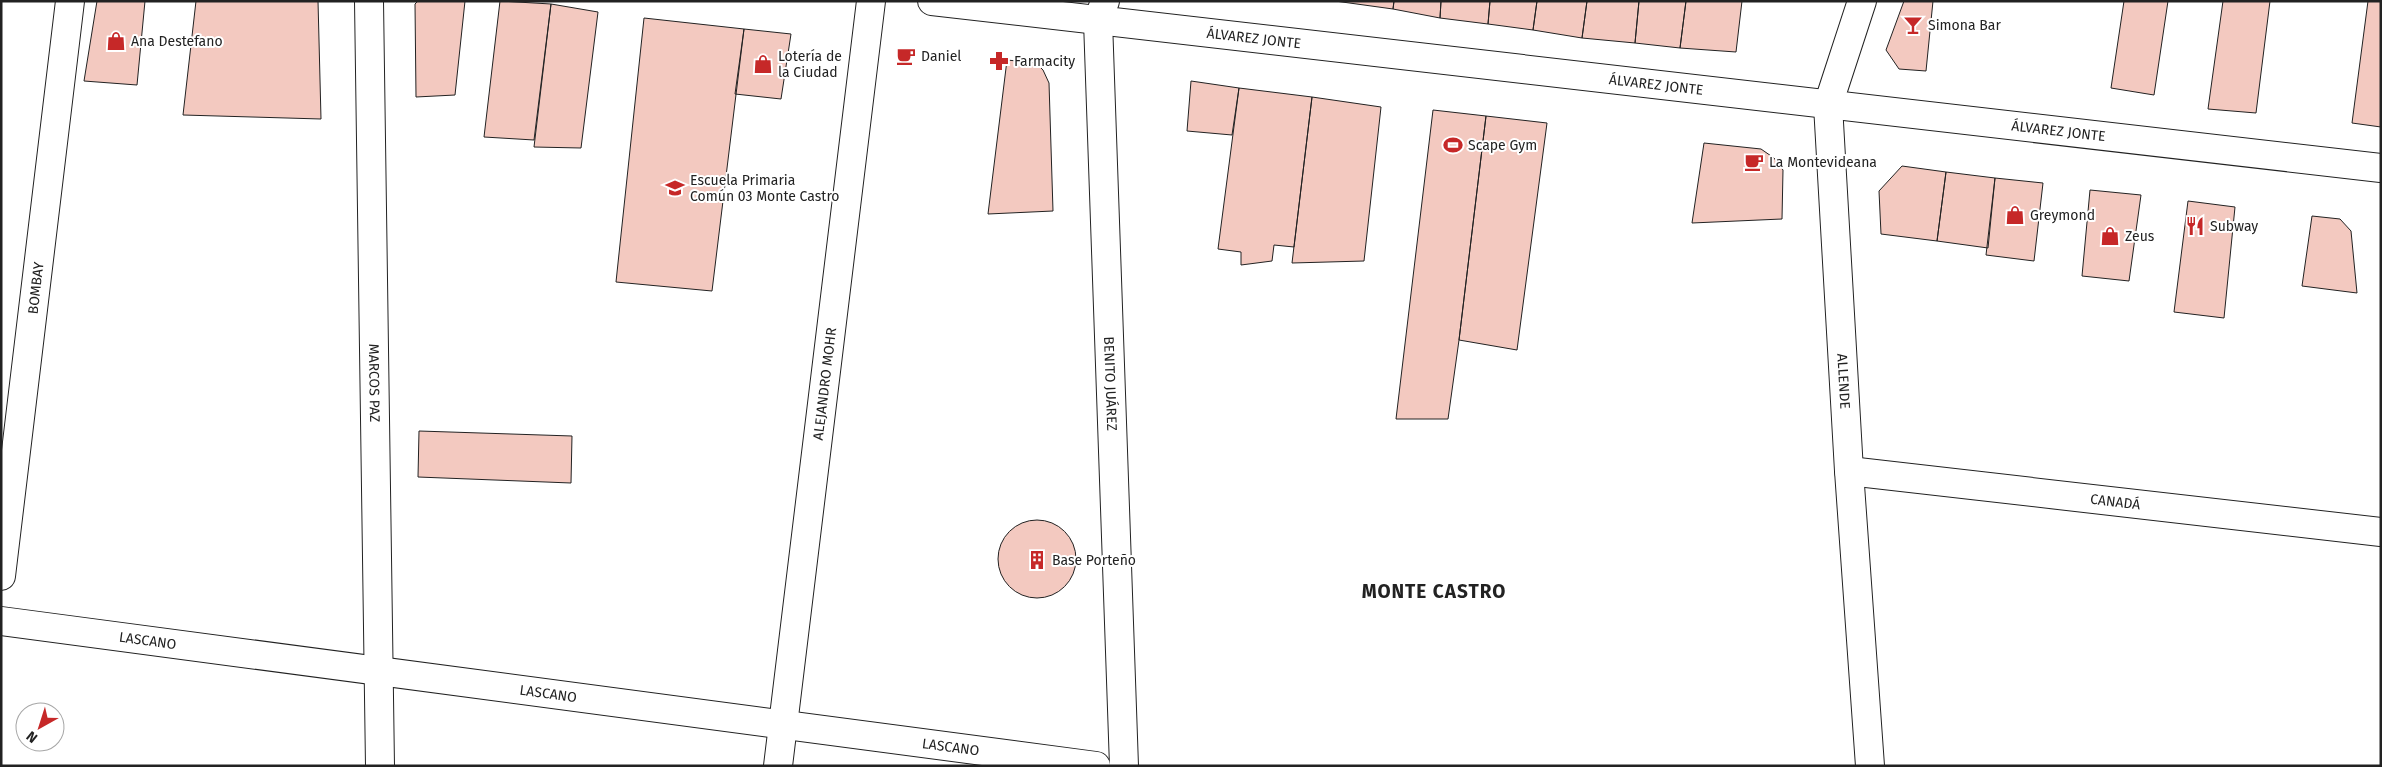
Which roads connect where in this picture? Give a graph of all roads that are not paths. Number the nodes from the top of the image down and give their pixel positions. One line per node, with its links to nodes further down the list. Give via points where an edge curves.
1 (70, 1): 11 (street, BOMBAY)
2 (369, 1): 13 (street, MARCOS PAZ)
3 (871, 1): 14 (street, ALEJANDRO MOHR)
4 (932, 1): 6 (street, ÁLVAREZ JONTE)
5 (1862, 1): 7 (street, ALLENDE)
6 (1101, 11): 7 (street, ÁLVAREZ JONTE); 18 (street, BENITO JUÁREZ)
7 (1828, 105): 8 (street, ÁLVAREZ JONTE); 9 (street, ALLENDE)
8 (2381, 168)
9 (1849, 471): 10 (street, CANADÁ); 19 (street, ALLENDE)
10 (2381, 532)
11 (1, 576)
12 (1, 620): 13 (street, LASCANO)
13 (379, 671): 14 (street, LASCANO); 15 (street, MARCOS PAZ)
14 (783, 725): 16 (street, ALEJANDRO MOHR); 17 (street, LASCANO)
15 (380, 766)
16 (778, 766)
17 (1096, 766)
18 (1124, 766)
19 (1870, 766)

